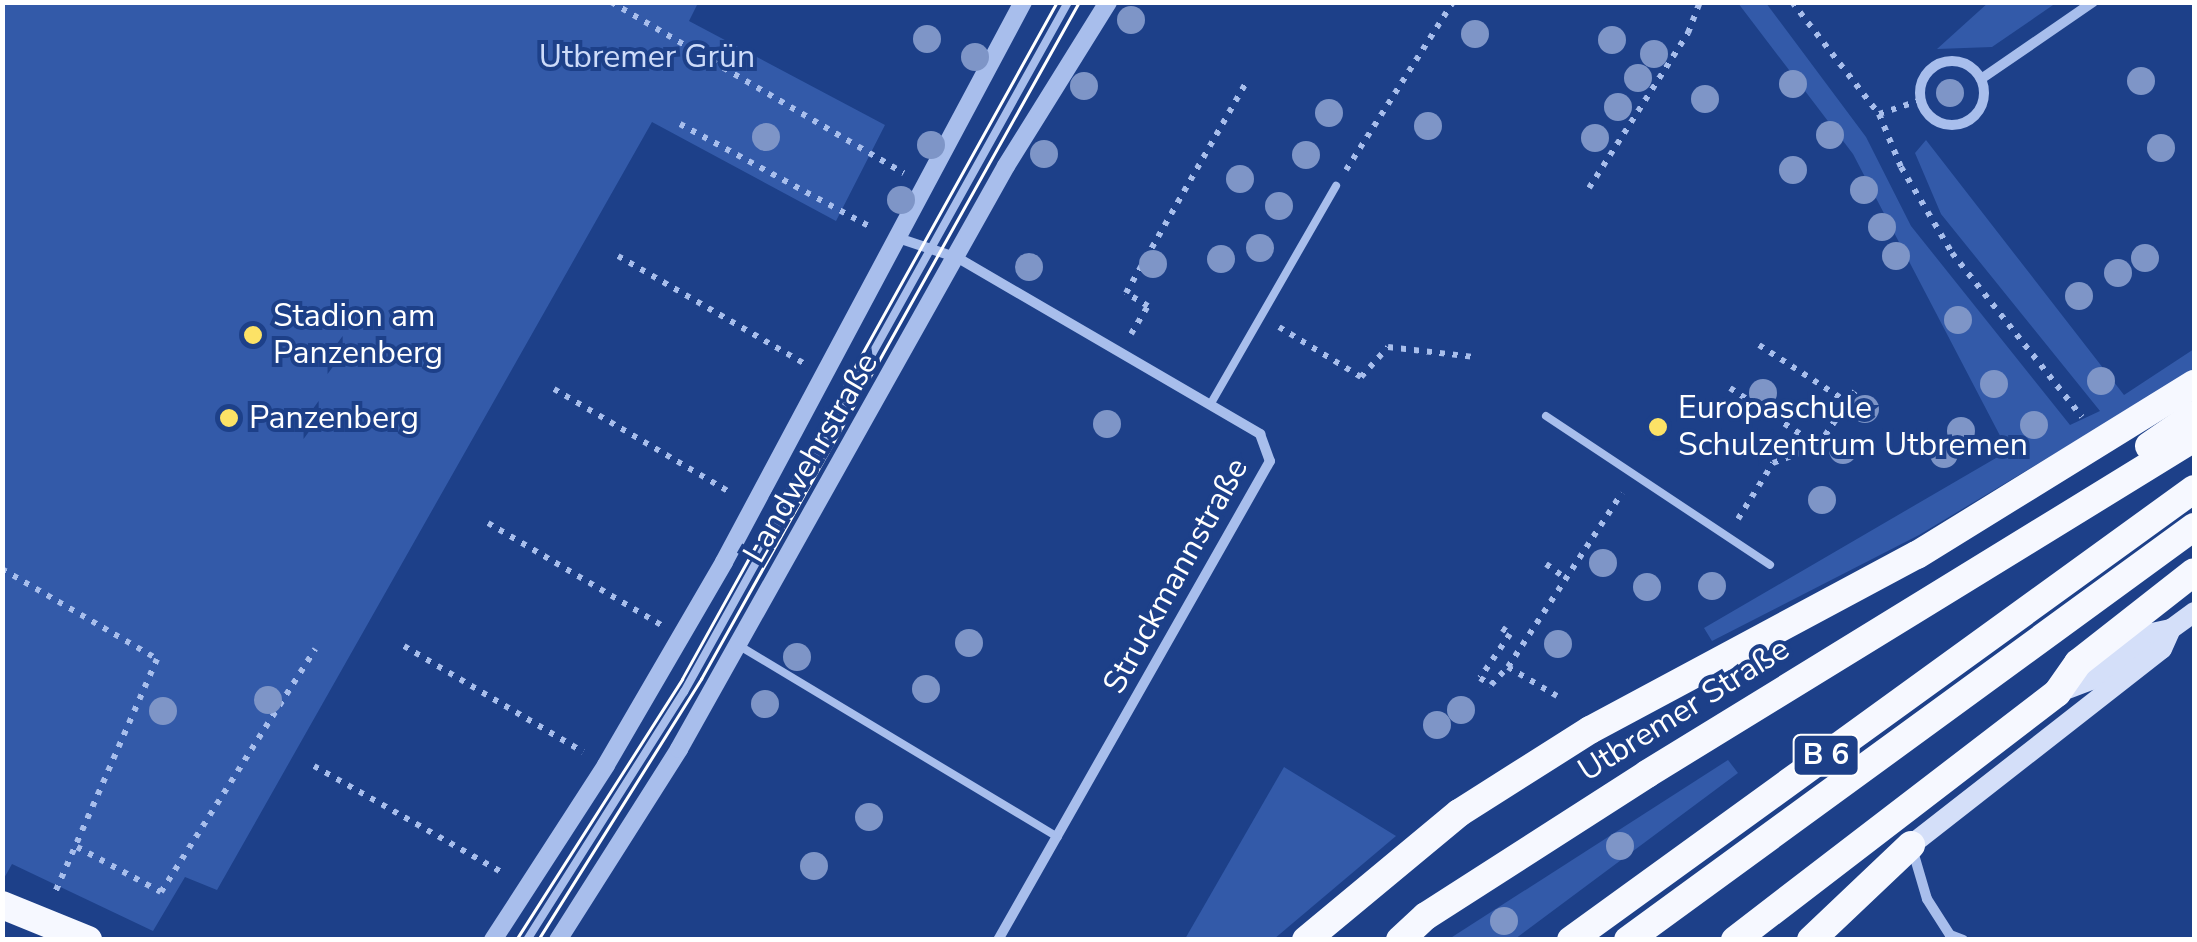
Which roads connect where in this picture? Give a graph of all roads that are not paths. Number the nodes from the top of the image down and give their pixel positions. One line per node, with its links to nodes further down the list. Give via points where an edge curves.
1 (1023, 2): 7 (street, Landwehrstraße)
2 (1068, 2): 8 (lane)
3 (1108, 2): 9 (street, Landwehrstraße, via 1072,53)
4 (2093, 2): 5 (street)
5 (1981, 78): 5 (street, via 1973,68 1948,61 1926,75 1921,100 1937,121 1963,123 1982,105)
6 (1336, 186): 11 (lane)
7 (902, 239): 8 (street, Struckmannstraße); 28 (street, Landwehrstraße, via 606,765)
8 (929, 248): 9 (street, Struckmannstraße); 29 (lane, via 684,692)
9 (958, 258): 11 (street, Struckmannstraße); 22 (street, Landwehrstraße)
10 (2194, 384): 32 (highway, via 1917,555 1590,730 1459,813)
11 (1210, 405): 24 (street, Struckmannstraße, via 1260,434 1270,461)
12 (2194, 414): 17 (highway)
13 (1546, 416): 18 (lane)
14 (2194, 438): 17 (highway)
15 (2194, 489): 34 (highway, B 6)
16 (2194, 527): 35 (highway, B 6)
17 (2010, 546): 33 (highway, Utbremer Straße, via 1442,906)
18 (1770, 565)
19 (2194, 572): 23 (highway, via 2078,663)
20 (2194, 612): 21 (main road)
21 (2172, 629): 23 (main road, via 2152,633 2092,680); 25 (main road, via 2162,648)
22 (738, 645): 24 (lane); 30 (street, Landwehrstraße)
23 (2057, 693): 36 (highway)
24 (1058, 838): 31 (street, Struckmannstraße)
25 (1911, 845): 37 (highway); 38 (street, via 1926,899 1950,935)
26 (2, 905): 27 (highway)
27 (88, 940)
28 (492, 940)
29 (527, 940)
30 (558, 940)
31 (998, 940)
32 (1306, 940)
33 (1400, 940)
34 (1572, 940)
35 (1628, 940)
36 (1736, 940)
37 (1811, 940)
38 (1963, 940)

